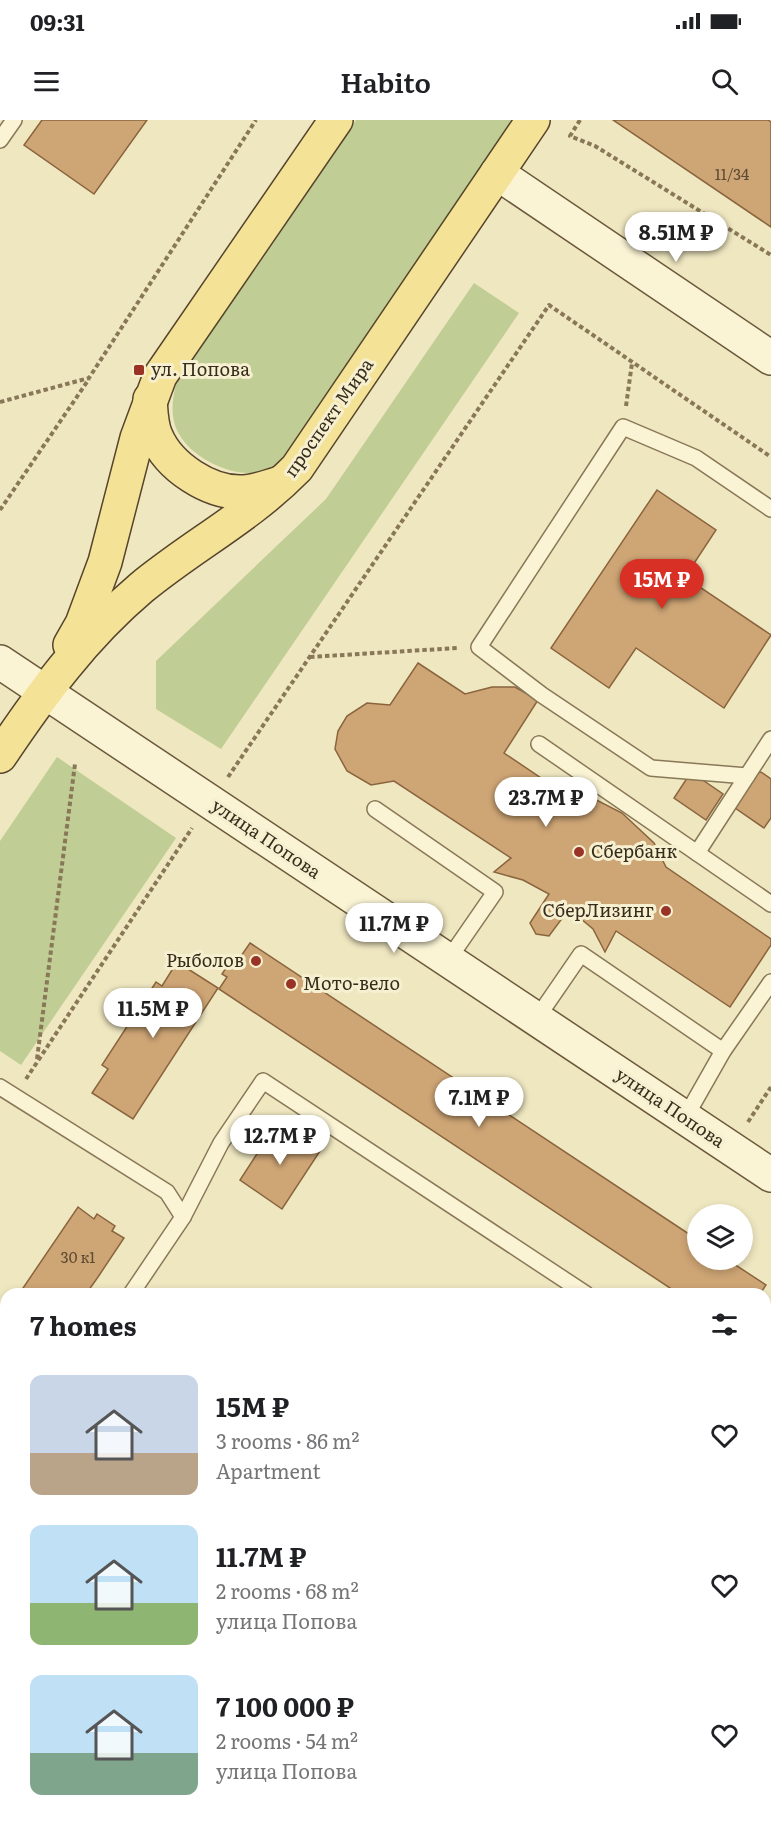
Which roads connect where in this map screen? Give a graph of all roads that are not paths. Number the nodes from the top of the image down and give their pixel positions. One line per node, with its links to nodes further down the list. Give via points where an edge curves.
1 (14, 120): 4 (lane)
2 (336, 120): 7 (main road, проспект Мира, via 160,376)
3 (533, 120): 5 (main road, проспект Мира)
4 (0, 140)
5 (497, 174): 6 (street); 8 (main road, проспект Мира)
6 (771, 358)
7 (150, 399): 8 (main road, via 156,438 172,461 188,473 206,483 242,492); 11 (main road, проспект Мира, via 105,562 82,624)
8 (283, 483): 11 (main road, проспект Мира, via 246,515 142,588 94,632)
9 (771, 509): 15 (lane, via 696,458 623,427 479,647 542,695 651,768)
10 (0, 662): 11 (street, улица Попова)
11 (44, 691): 14 (main road, проспект Мира); 19 (street, улица Попова)
12 (771, 739): 15 (lane)
13 (539, 744): 17 (lane)
14 (0, 756)
15 (747, 776): 17 (lane)
16 (375, 809): 19 (lane, via 495,892)
17 (698, 853): 18 (lane)
18 (771, 904)
19 (448, 960): 21 (street, улица Попова)
20 (771, 982): 22 (lane)
21 (537, 1018): 22 (lane, via 581,954); 24 (street, улица Попова)
22 (723, 1051): 24 (lane)
23 (0, 1088): 26 (lane, via 167,1192)
24 (685, 1118): 25 (street, улица Попова)
25 (771, 1175)
26 (183, 1216): 27 (lane); 28 (lane, via 221,1143 263,1081)
27 (135, 1288)
28 (577, 1288)

